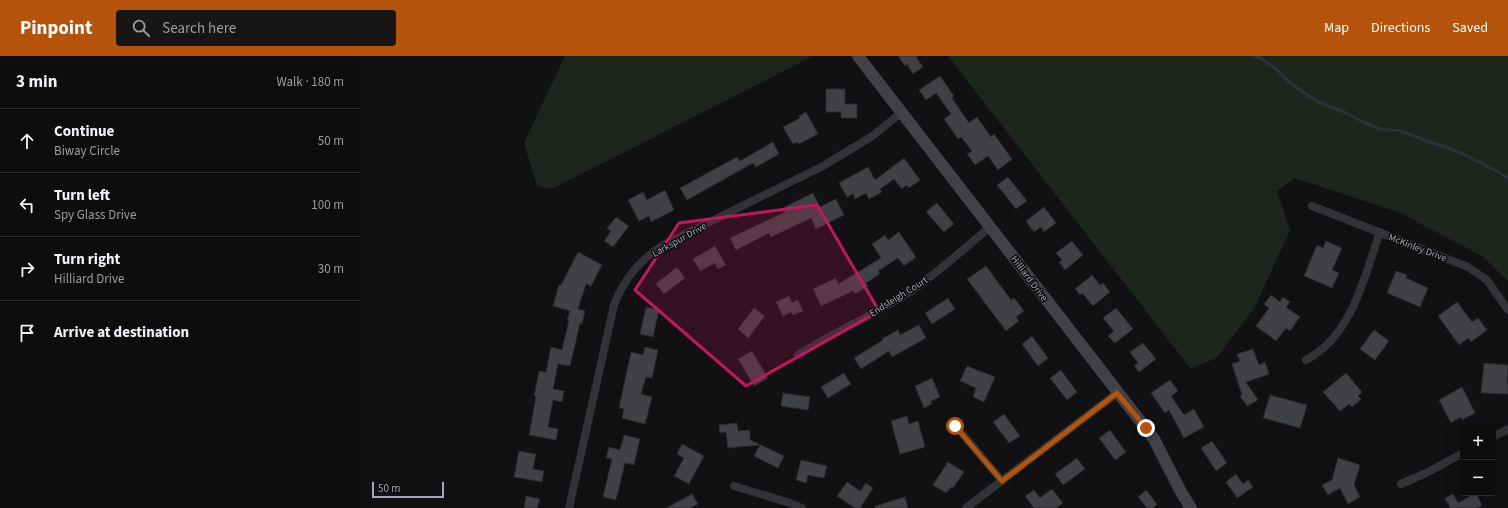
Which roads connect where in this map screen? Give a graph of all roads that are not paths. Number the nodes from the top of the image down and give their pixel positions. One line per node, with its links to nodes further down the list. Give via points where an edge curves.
1 (858, 56): 2 (street, Hilliard Drive)
2 (901, 114): 4 (street, Hilliard Drive); 17 (street, Larkspur Drive, via 871,138 823,166 663,245 633,271 618,293 614,305)
3 (1312, 206): 5 (street, McKinley Drive)
4 (990, 227): 7 (street, Endsleigh Court, via 909,292); 9 (street, Hilliard Drive)
5 (1380, 232): 6 (street, McKinley Drive, via 1468,267 1487,280); 8 (street, via 1354,305 1328,344 1318,354)
6 (1508, 310)
7 (798, 355)
8 (1306, 360)
9 (1117, 393): 14 (street); 20 (street, Hilliard Drive, via 1154,440)
10 (955, 426): 14 (street)
11 (1508, 429): 12 (street)
12 (1496, 435)
13 (1460, 455): 15 (street)
14 (1002, 481): 19 (street)
15 (1401, 484)
16 (734, 486): 18 (street)
17 (569, 508)
18 (802, 508)
19 (966, 508)
20 (1191, 508)

